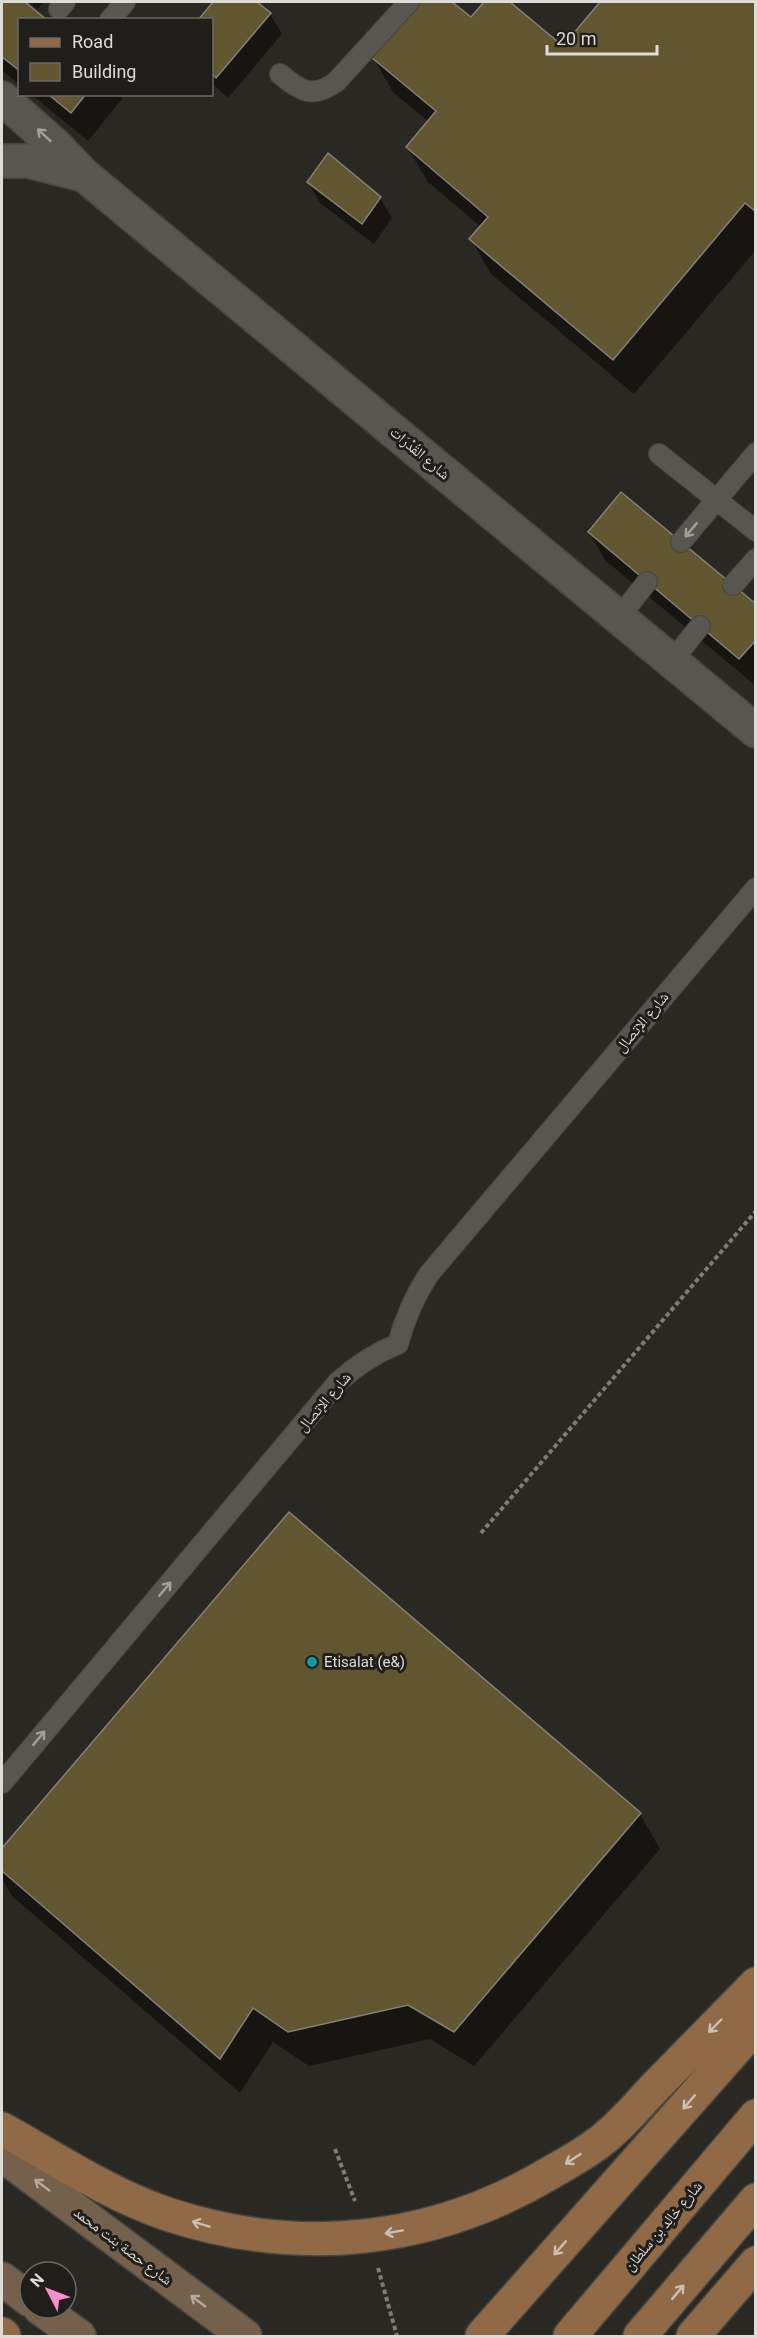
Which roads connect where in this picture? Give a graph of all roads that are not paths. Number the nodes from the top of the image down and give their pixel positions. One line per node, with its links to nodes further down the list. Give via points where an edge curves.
1 (125, 2): 3 (lane)
2 (409, 2): 4 (lane, via 327,88 306,91)
3 (112, 18)
4 (280, 74)
5 (2, 98): 9 (street, شارع القُدْرَات, one-way to 5)
6 (2, 105): 7 (street)
7 (2, 133)
8 (2, 161): 9 (street, شارع القُدْرَات, via 28,161)
9 (84, 175): 18 (street, شارع القُدْرَات)
10 (659, 453): 12 (lane)
11 (756, 453): 12 (lane)
12 (716, 500): 13 (lane); 14 (lane, one-way to 14)
13 (756, 531)
14 (681, 542)
15 (756, 559): 17 (lane)
16 (647, 582): 18 (lane)
17 (733, 585)
18 (619, 617): 20 (street, شارع القُدْرَات)
19 (700, 626): 20 (lane)
20 (672, 661): 21 (street, شارع القُدْرَات)
21 (756, 731)
22 (756, 888): 23 (lane, شارع الإتصال, one-way to 22, via 338,1382 369,1357 398,1344 413,1298 429,1274)
23 (2, 1783)
24 (756, 1984): 27 (main road, one-way to 27, via 606,2137 525,2188 484,2207 397,2232 304,2240 210,2227 120,2194)
25 (756, 2026): 37 (main road, one-way to 37)
26 (756, 2115): 38 (main road, شارع خالِد بن سلطان)
27 (2, 2129)
28 (2, 2155): 36 (main road, شارع حصة بنت محمد, one-way to 28)
29 (756, 2200): 39 (main road, one-way to 29)
30 (756, 2263): 34 (main road)
31 (2, 2279): 32 (main road)
32 (18, 2291)
33 (56, 2320): 35 (main road)
34 (693, 2336)
35 (79, 2337)
36 (244, 2337)
37 (482, 2337)
38 (570, 2337)
39 (640, 2337)

